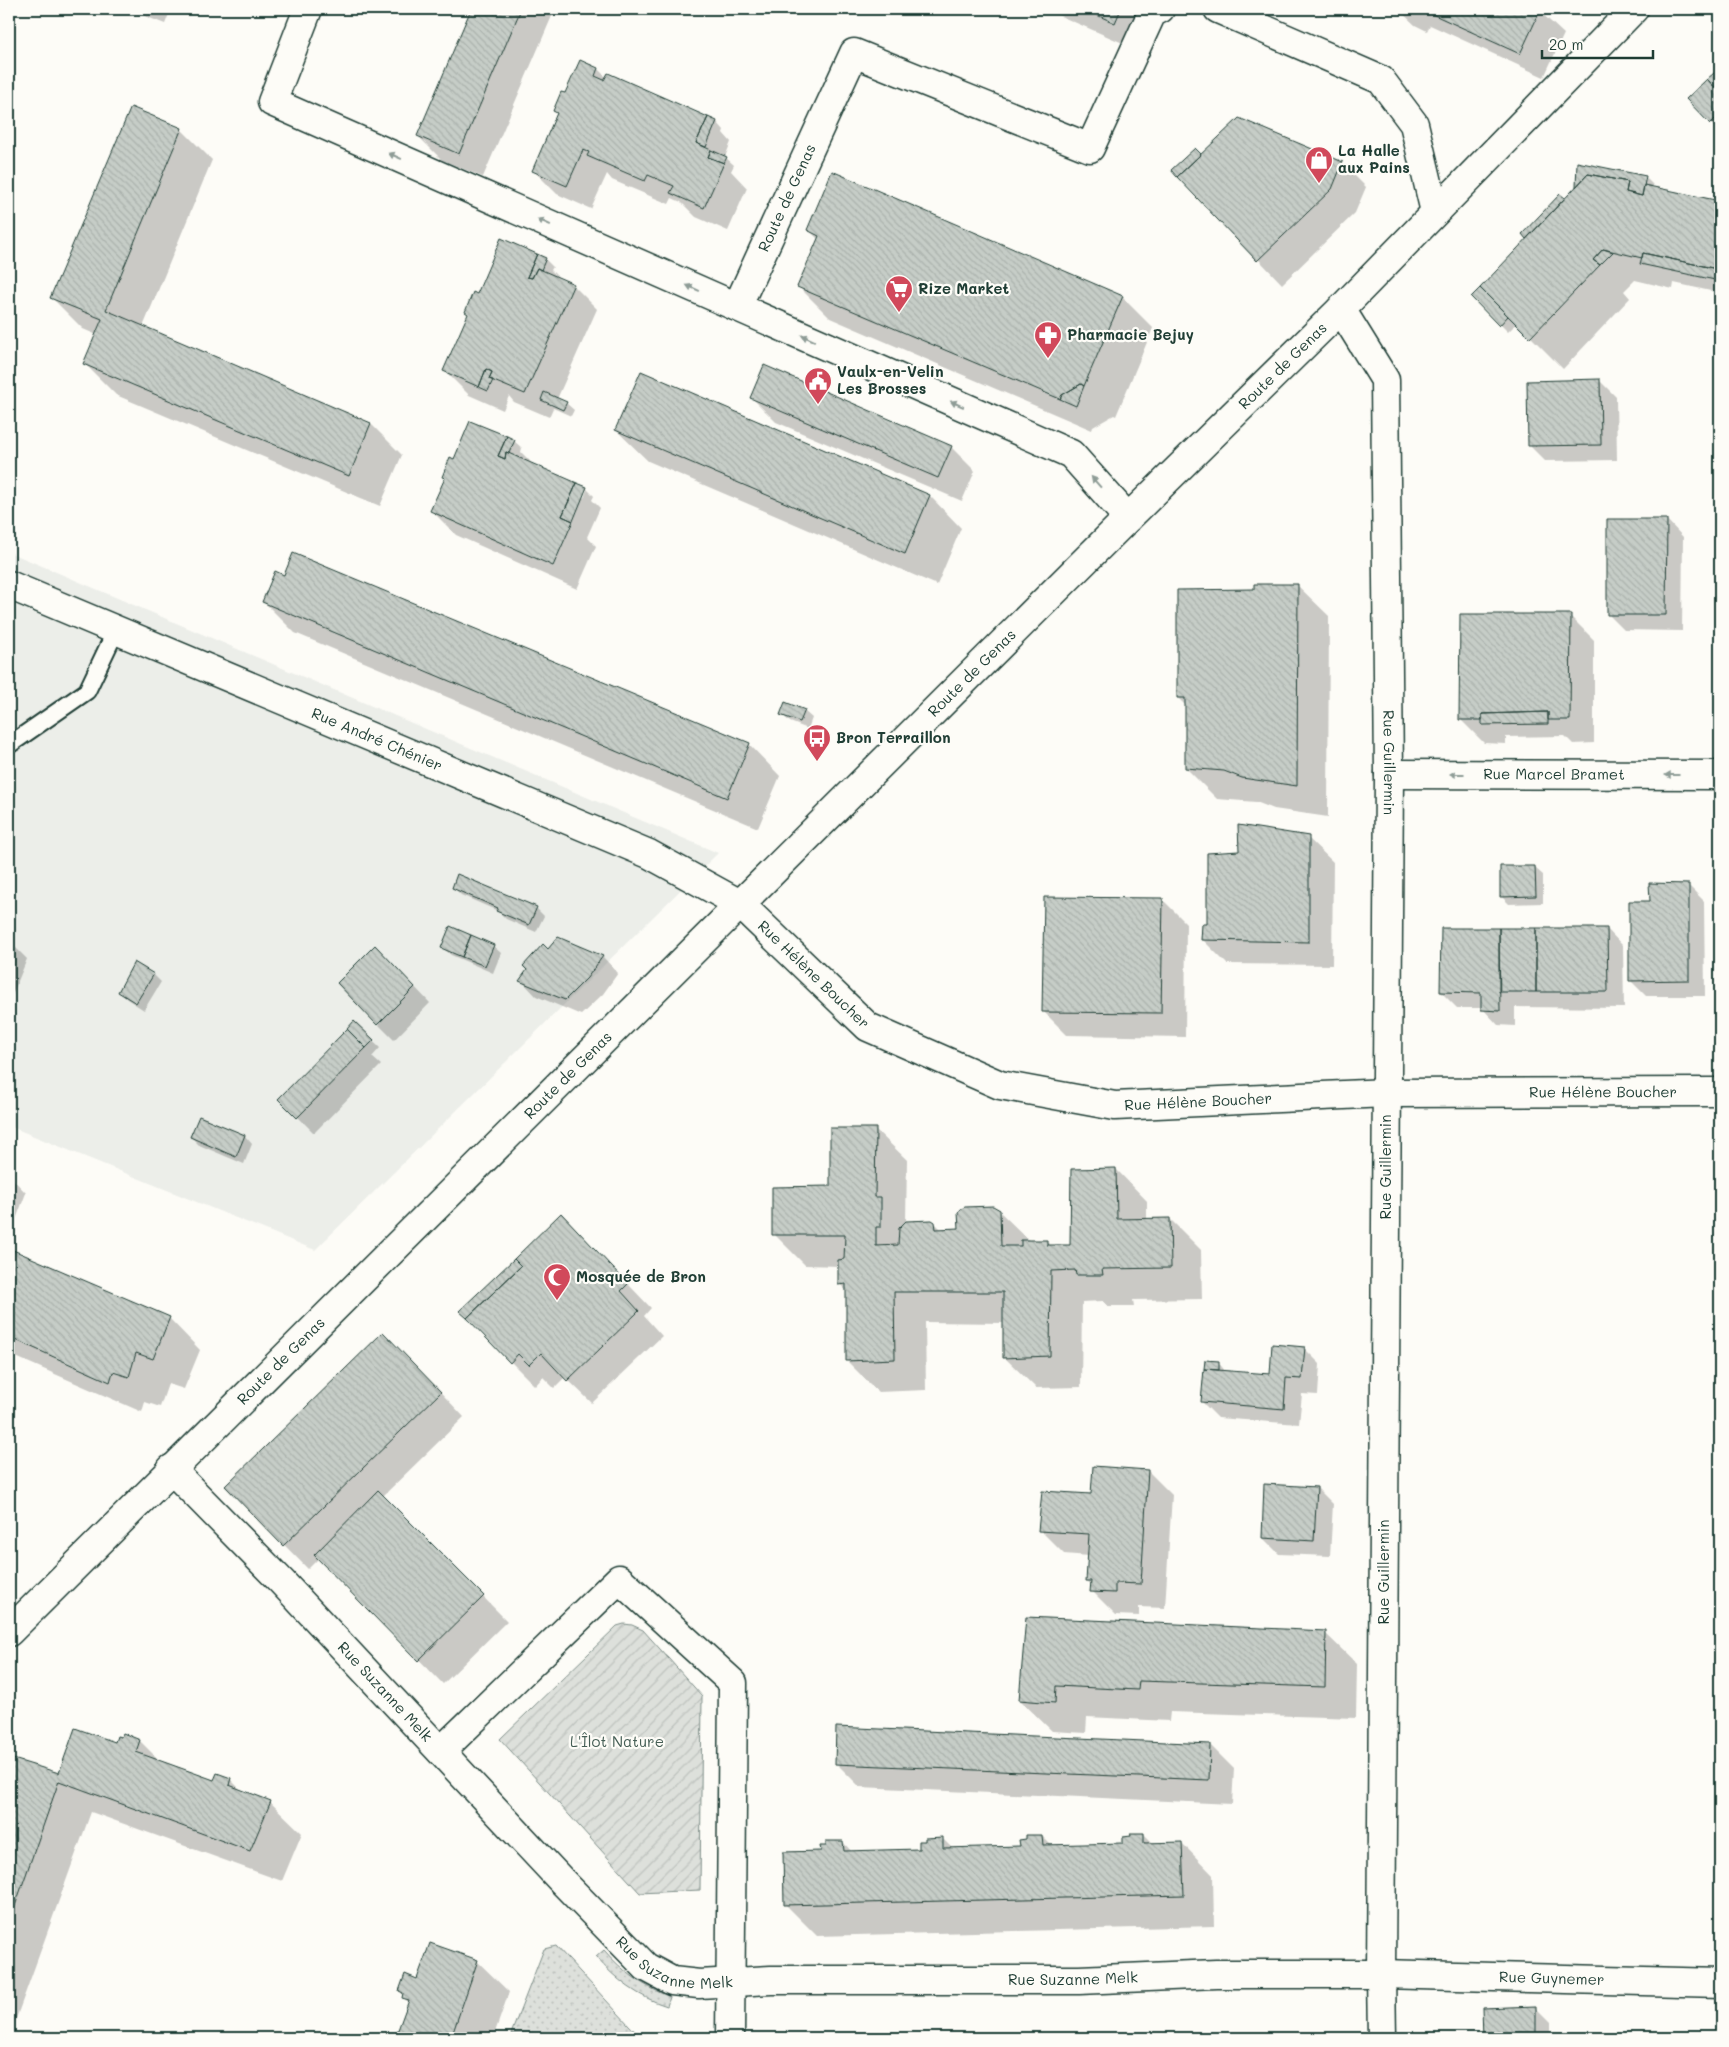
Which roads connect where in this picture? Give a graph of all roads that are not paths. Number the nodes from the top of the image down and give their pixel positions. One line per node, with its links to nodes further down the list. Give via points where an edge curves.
1 (308, 9): 6 (street, one-way to 1, via 272,102)
2 (1160, 9): 6 (street, Route de Genas, via 1152,13 1090,148 854,53)
3 (1218, 9): 5 (street, via 1381,80 1414,124)
4 (1634, 9): 5 (street, Route de Genas)
5 (1436, 212): 7 (street, Route de Genas)
6 (737, 307): 8 (street, one-way to 6, via 1071,454)
7 (1341, 309): 8 (street, Route de Genas); 12 (street, Rue Guillermin, via 1385,380)
8 (1128, 518): 14 (street, Route de Genas)
9 (9, 585): 10 (street, Rue André Chénier)
10 (116, 630): 11 (lane, via 87,691); 14 (street, Rue André Chénier, via 649,854)
11 (9, 745)
12 (1389, 774): 13 (street, Rue Marcel Bramet, one-way to 12); 16 (street, Rue Guillermin)
13 (1720, 776)
14 (740, 904): 16 (street, Rue Hélène Boucher, via 868,1027 1000,1085 1115,1106); 17 (street, Route de Genas)
15 (1720, 1092): 16 (street, Rue Hélène Boucher)
16 (1386, 1093): 20 (street, Rue Guillermin)
17 (171, 1469): 18 (street, Route de Genas); 19 (street, Rue Suzanne Melk)
18 (9, 1632)
19 (441, 1751): 21 (street, Rue Suzanne Melk, via 646,1967 672,1981); 21 (street, via 619,1579 733,1683)
20 (1381, 1974): 21 (street, Rue Suzanne Melk); 22 (street, Rue Guynemer); 24 (street, Rue Guillermin)
21 (730, 1983): 23 (street)
22 (1720, 1984)
23 (730, 2038)
24 (1382, 2038)

